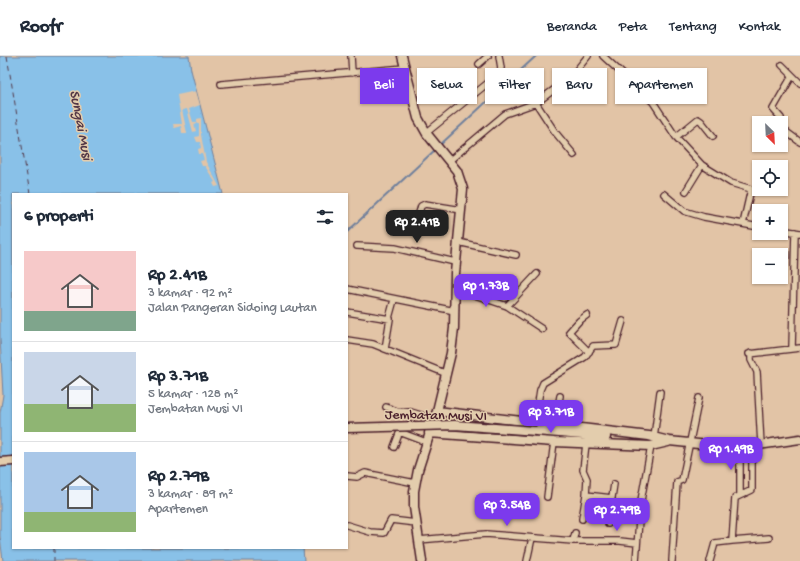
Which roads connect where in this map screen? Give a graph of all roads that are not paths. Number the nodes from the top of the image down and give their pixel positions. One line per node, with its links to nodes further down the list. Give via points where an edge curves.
1 (351, 56): 11 (street)
2 (402, 56): 9 (street)
3 (488, 56): 7 (street)
4 (499, 56): 21 (street, via 499,74)
5 (588, 56): 16 (street, via 576,71)
6 (603, 56): 23 (street, via 652,102)
7 (479, 64)
8 (782, 65): 12 (street)
9 (404, 68)
10 (360, 72): 11 (street)
11 (352, 73): 14 (street)
12 (792, 76): 13 (street); 19 (street, via 773,109)
13 (800, 83)
14 (222, 84)
15 (409, 88): 21 (street, via 415,111)
16 (544, 98)
17 (533, 104): 26 (street, via 505,114)
18 (537, 104): 25 (street)
19 (780, 116)
20 (788, 133): 24 (street)
21 (427, 134): 26 (street)
22 (713, 136): 23 (street, via 698,120)
23 (676, 137): 27 (street)
24 (800, 142)
25 (574, 155)
26 (447, 158): 30 (street, via 462,184)
27 (702, 165): 28 (street); 32 (street, via 731,183 751,189)
28 (686, 191)
29 (664, 194): 32 (street, via 684,210 704,217)
30 (462, 210): 31 (street, via 425,204); 36 (street)
31 (419, 213)
32 (742, 224): 33 (street)
33 (752, 226)
34 (788, 231): 35 (street)
35 (798, 232): 52 (street)
36 (458, 242): 38 (street); 39 (street)
37 (357, 246): 39 (street, via 395,248)
38 (516, 255)
39 (456, 262): 41 (street)
40 (537, 274): 44 (street)
41 (454, 288): 44 (street); 45 (street)
42 (348, 289): 43 (street)
43 (394, 300): 45 (street); 48 (street)
44 (507, 306): 50 (street)
45 (455, 310): 56 (street)
46 (348, 312): 48 (street)
47 (587, 315): 55 (street, via 569,332)
48 (389, 318): 54 (street)
49 (623, 321): 55 (street, via 616,345 598,344 591,347)
50 (542, 329)
51 (348, 340): 54 (street)
52 (792, 348): 53 (street); 74 (street, via 750,354 757,372)
53 (800, 348)
54 (385, 349): 56 (street)
55 (589, 352): 62 (street, via 542,385)
56 (447, 374): 61 (street)
57 (660, 392): 66 (street)
58 (560, 396): 63 (street)
59 (699, 398): 72 (street)
60 (386, 407): 61 (street, via 397,411)
61 (435, 415): 62 (street); 65 (street)
62 (535, 422): 63 (street)
63 (555, 424): 66 (street)
64 (348, 428): 68 (street, Jembatan Musi VI, bridge, via 455,425)
65 (429, 433): 69 (street); 70 (street)
66 (654, 437): 68 (street)
67 (800, 440): 74 (street)
68 (669, 441): 72 (street); 73 (street)
69 (426, 442): 75 (street, via 402,433 399,434); 80 (street)
70 (554, 442): 71 (street); 84 (street)
71 (586, 444): 73 (street); 82 (street, via 583,470 587,479)
72 (689, 444): 76 (street); 100 (street, via 682,480 677,482)
73 (651, 446): 96 (street, via 640,506)
74 (757, 446): 76 (street); 83 (street, via 752,490)
75 (394, 447)
76 (740, 447): 83 (street)
77 (12, 461): 78 (street)
78 (0, 462)
79 (348, 476): 80 (street, via 357,477 365,473)
80 (415, 483): 87 (street)
81 (614, 484): 85 (street)
82 (586, 495): 85 (street); 86 (street)
83 (740, 495): 95 (street, via 735,499)
84 (547, 497)
85 (612, 498): 88 (street)
86 (582, 519)
87 (416, 523): 89 (street, via 390,521 384,533); 93 (street)
88 (608, 524)
89 (348, 525)
90 (575, 533): 94 (street)
91 (532, 538): 93 (street, via 474,534); 94 (street); 98 (street)
92 (769, 538): 95 (street)
93 (419, 540): 97 (street)
94 (573, 541): 96 (street)
95 (732, 541): 101 (street, via 715,543)
96 (637, 543): 99 (street)
97 (422, 561)
98 (527, 561)
99 (636, 561)
100 (672, 561)
101 (710, 561)

